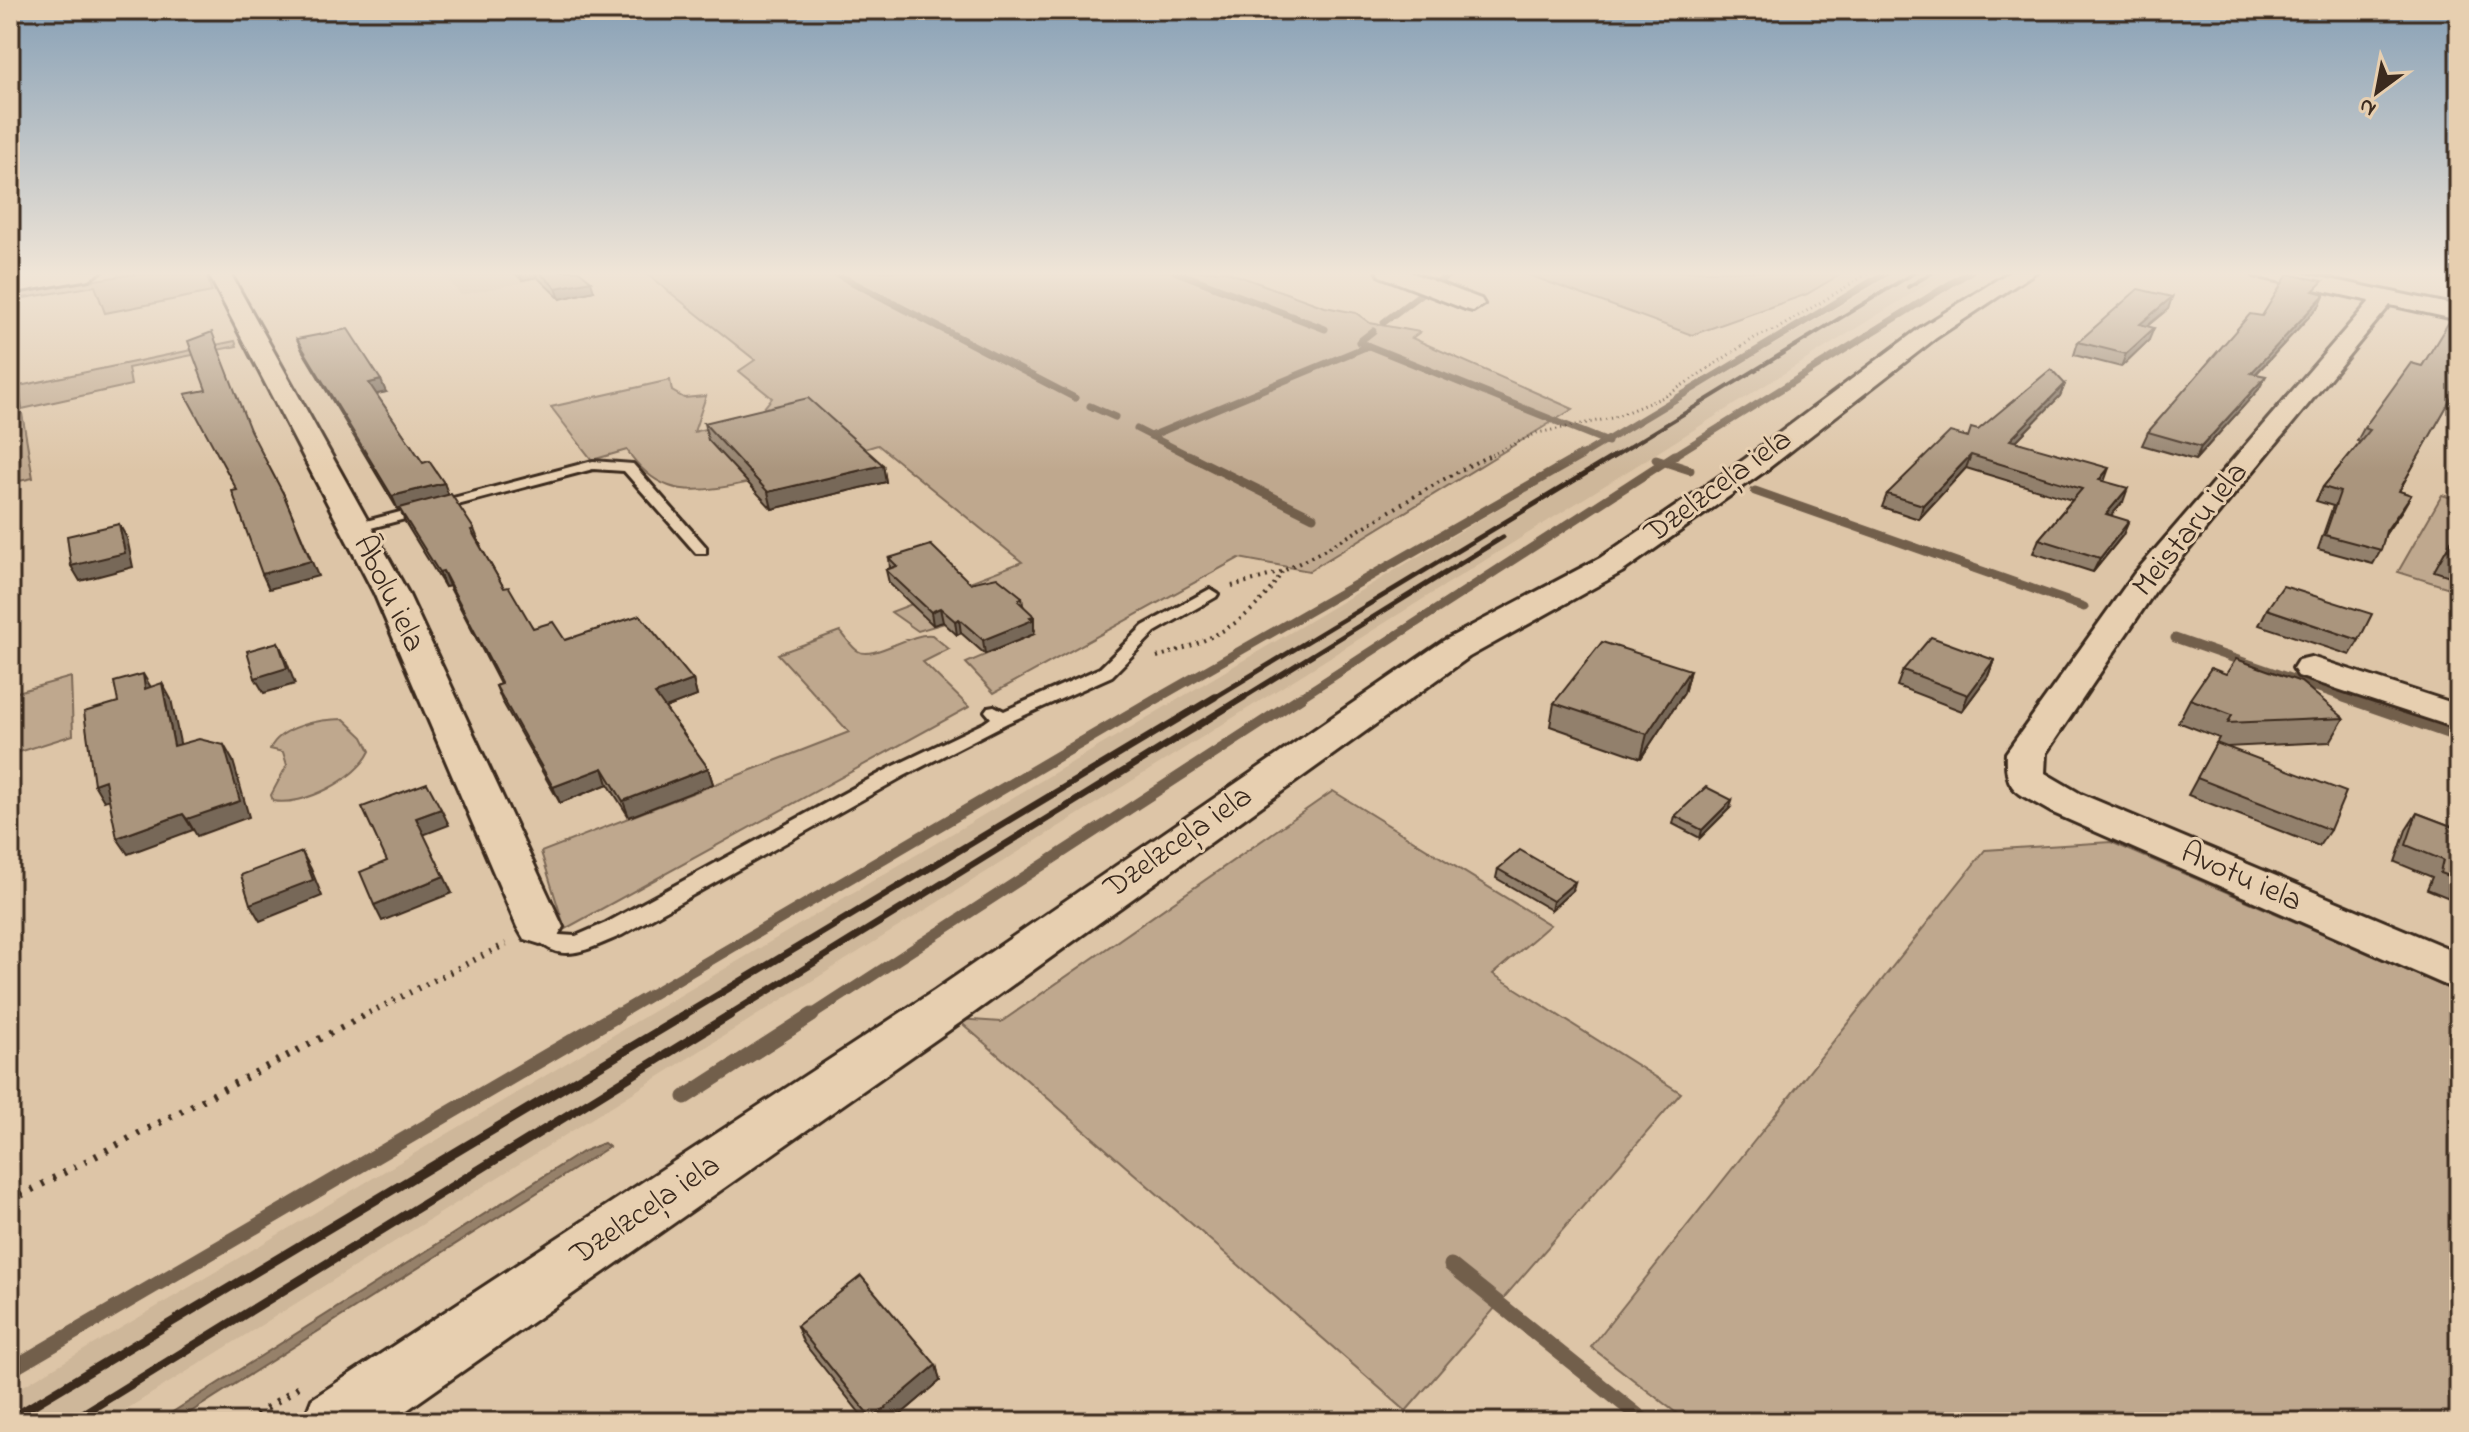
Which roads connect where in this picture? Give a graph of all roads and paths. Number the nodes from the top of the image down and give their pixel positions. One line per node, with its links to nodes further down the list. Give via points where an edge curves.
1 (254, 338): 5 (street, Ābolu iela)
2 (1755, 338): 7 (path, via 1666,396 1612,418 1537,433 1440,479 1385,517)
3 (1922, 338): 16 (street, Dzelzceļa iela, via 1755,465 1611,565 1456,649 951,1004)
4 (2351, 338): 12 (street, Meistaru iela, via 2146,581 2026,753)
5 (356, 528): 6 (lane, via 614,463 628,467); 13 (street, Ābolu iela, via 395,601)
6 (701, 550)
7 (1283, 571): 8 (path); 10 (path, via 1269,598 1246,622 1197,645)
8 (1210, 594): 10 (lane, via 1149,629)
9 (2311, 668): 11 (street)
10 (1106, 672): 13 (lane, via 997,715 614,929 578,944 553,943)
11 (2459, 718)
12 (2025, 778): 14 (street, Avotu iela, via 2066,803)
13 (540, 927): 15 (path)
14 (2459, 973)
15 (10, 1201)
16 (335, 1422)

